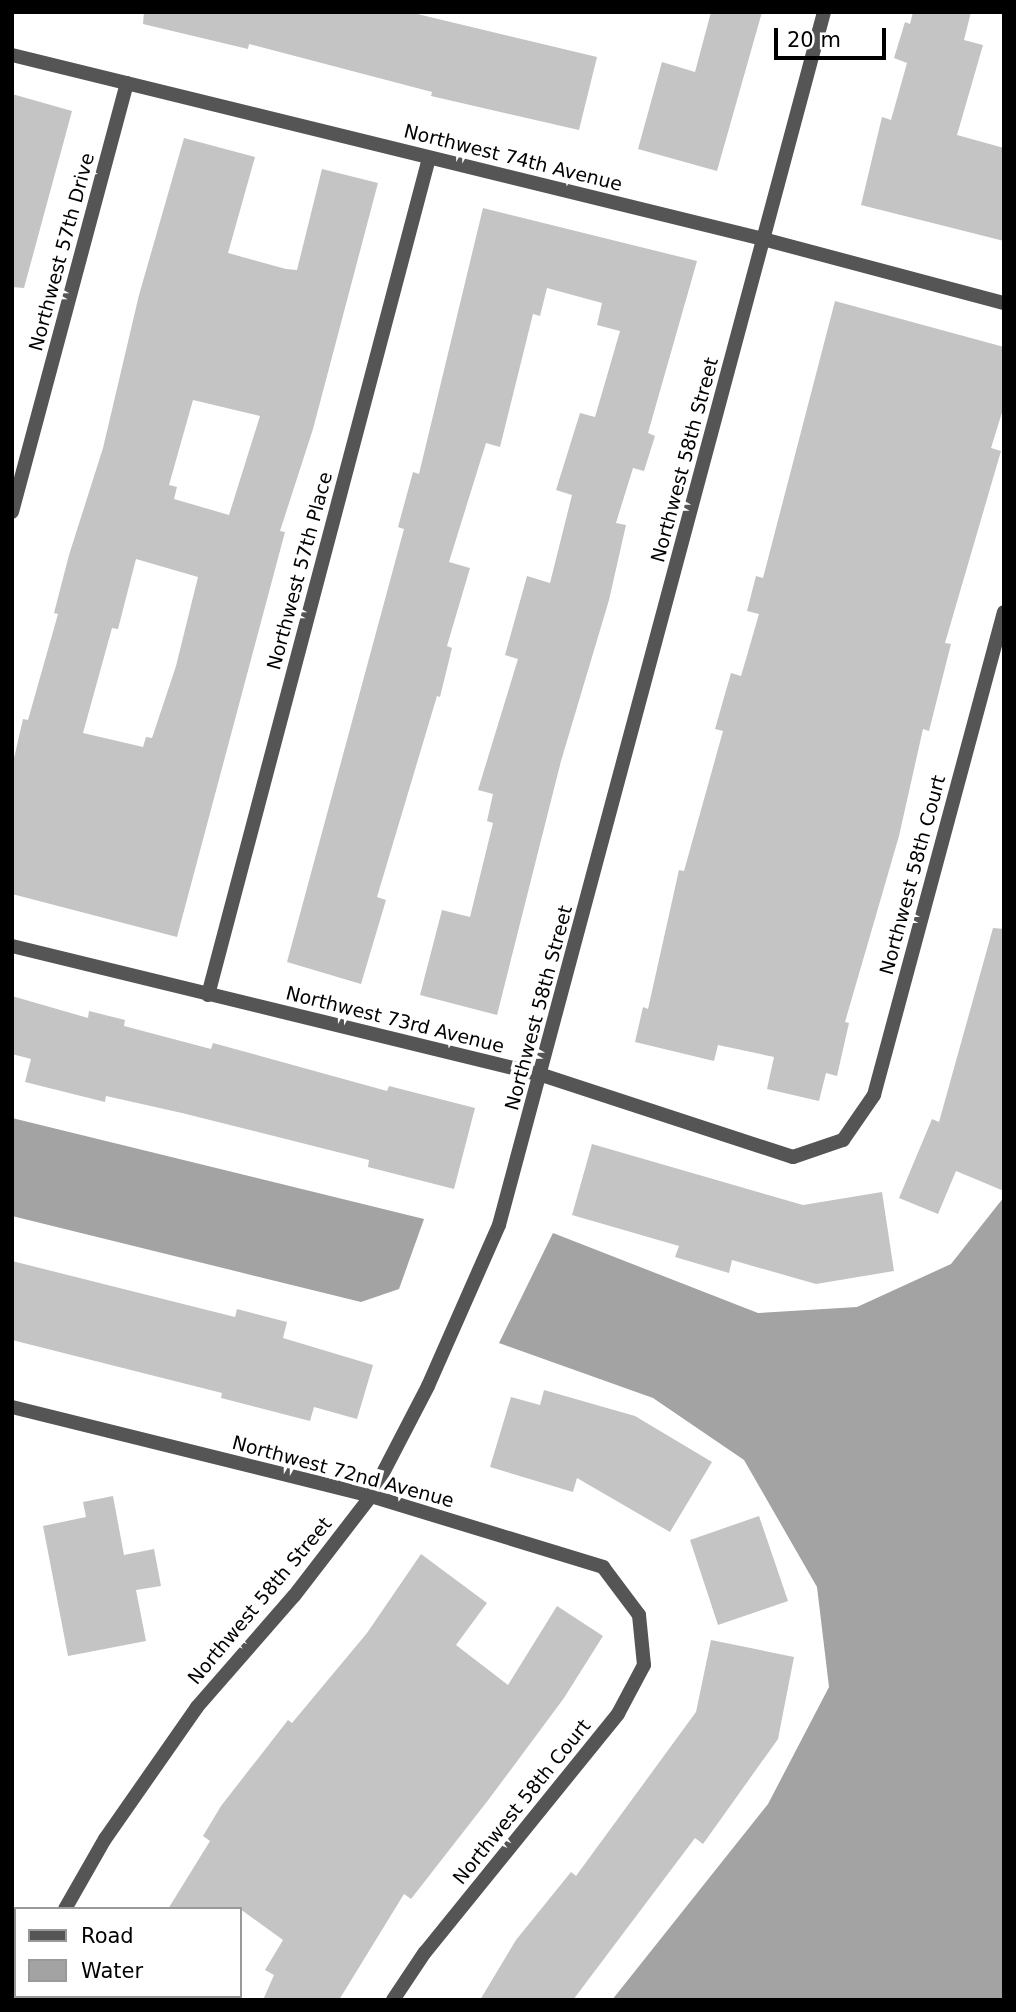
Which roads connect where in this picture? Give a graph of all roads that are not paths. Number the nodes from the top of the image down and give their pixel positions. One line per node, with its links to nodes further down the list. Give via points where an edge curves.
1 (824, 12): 5 (street, Northwest 58th Street)
2 (12, 55): 3 (street, Northwest 74th Avenue)
3 (127, 83): 4 (street, Northwest 74th Avenue); 7 (street, Northwest 57th Drive)
4 (429, 158): 5 (street, Northwest 74th Avenue); 10 (street, Northwest 57th Place)
5 (763, 239): 6 (street, Northwest 74th Avenue); 11 (street, Northwest 58th Street)
6 (1004, 303)
7 (12, 512)
8 (1004, 612): 12 (street, Northwest 58th Court, via 874,1095)
9 (12, 946): 10 (street, Northwest 73rd Avenue)
10 (208, 995): 11 (street, Northwest 73rd Avenue)
11 (542, 1075): 12 (street, Northwest 73rd Avenue, via 793,1157); 14 (street, Northwest 58th Street, via 499,1225 428,1386)
12 (844, 1140)
13 (12, 1408): 14 (street, Northwest 72nd Avenue)
14 (371, 1496): 15 (street, Northwest 72nd Avenue, via 603,1567); 16 (street, Northwest 58th Street, via 295,1596 197,1707 106,1839)
15 (639, 1615): 17 (street, Northwest 58th Court, via 644,1665 618,1714 425,1952)
16 (66, 1907)
17 (393, 2000)

